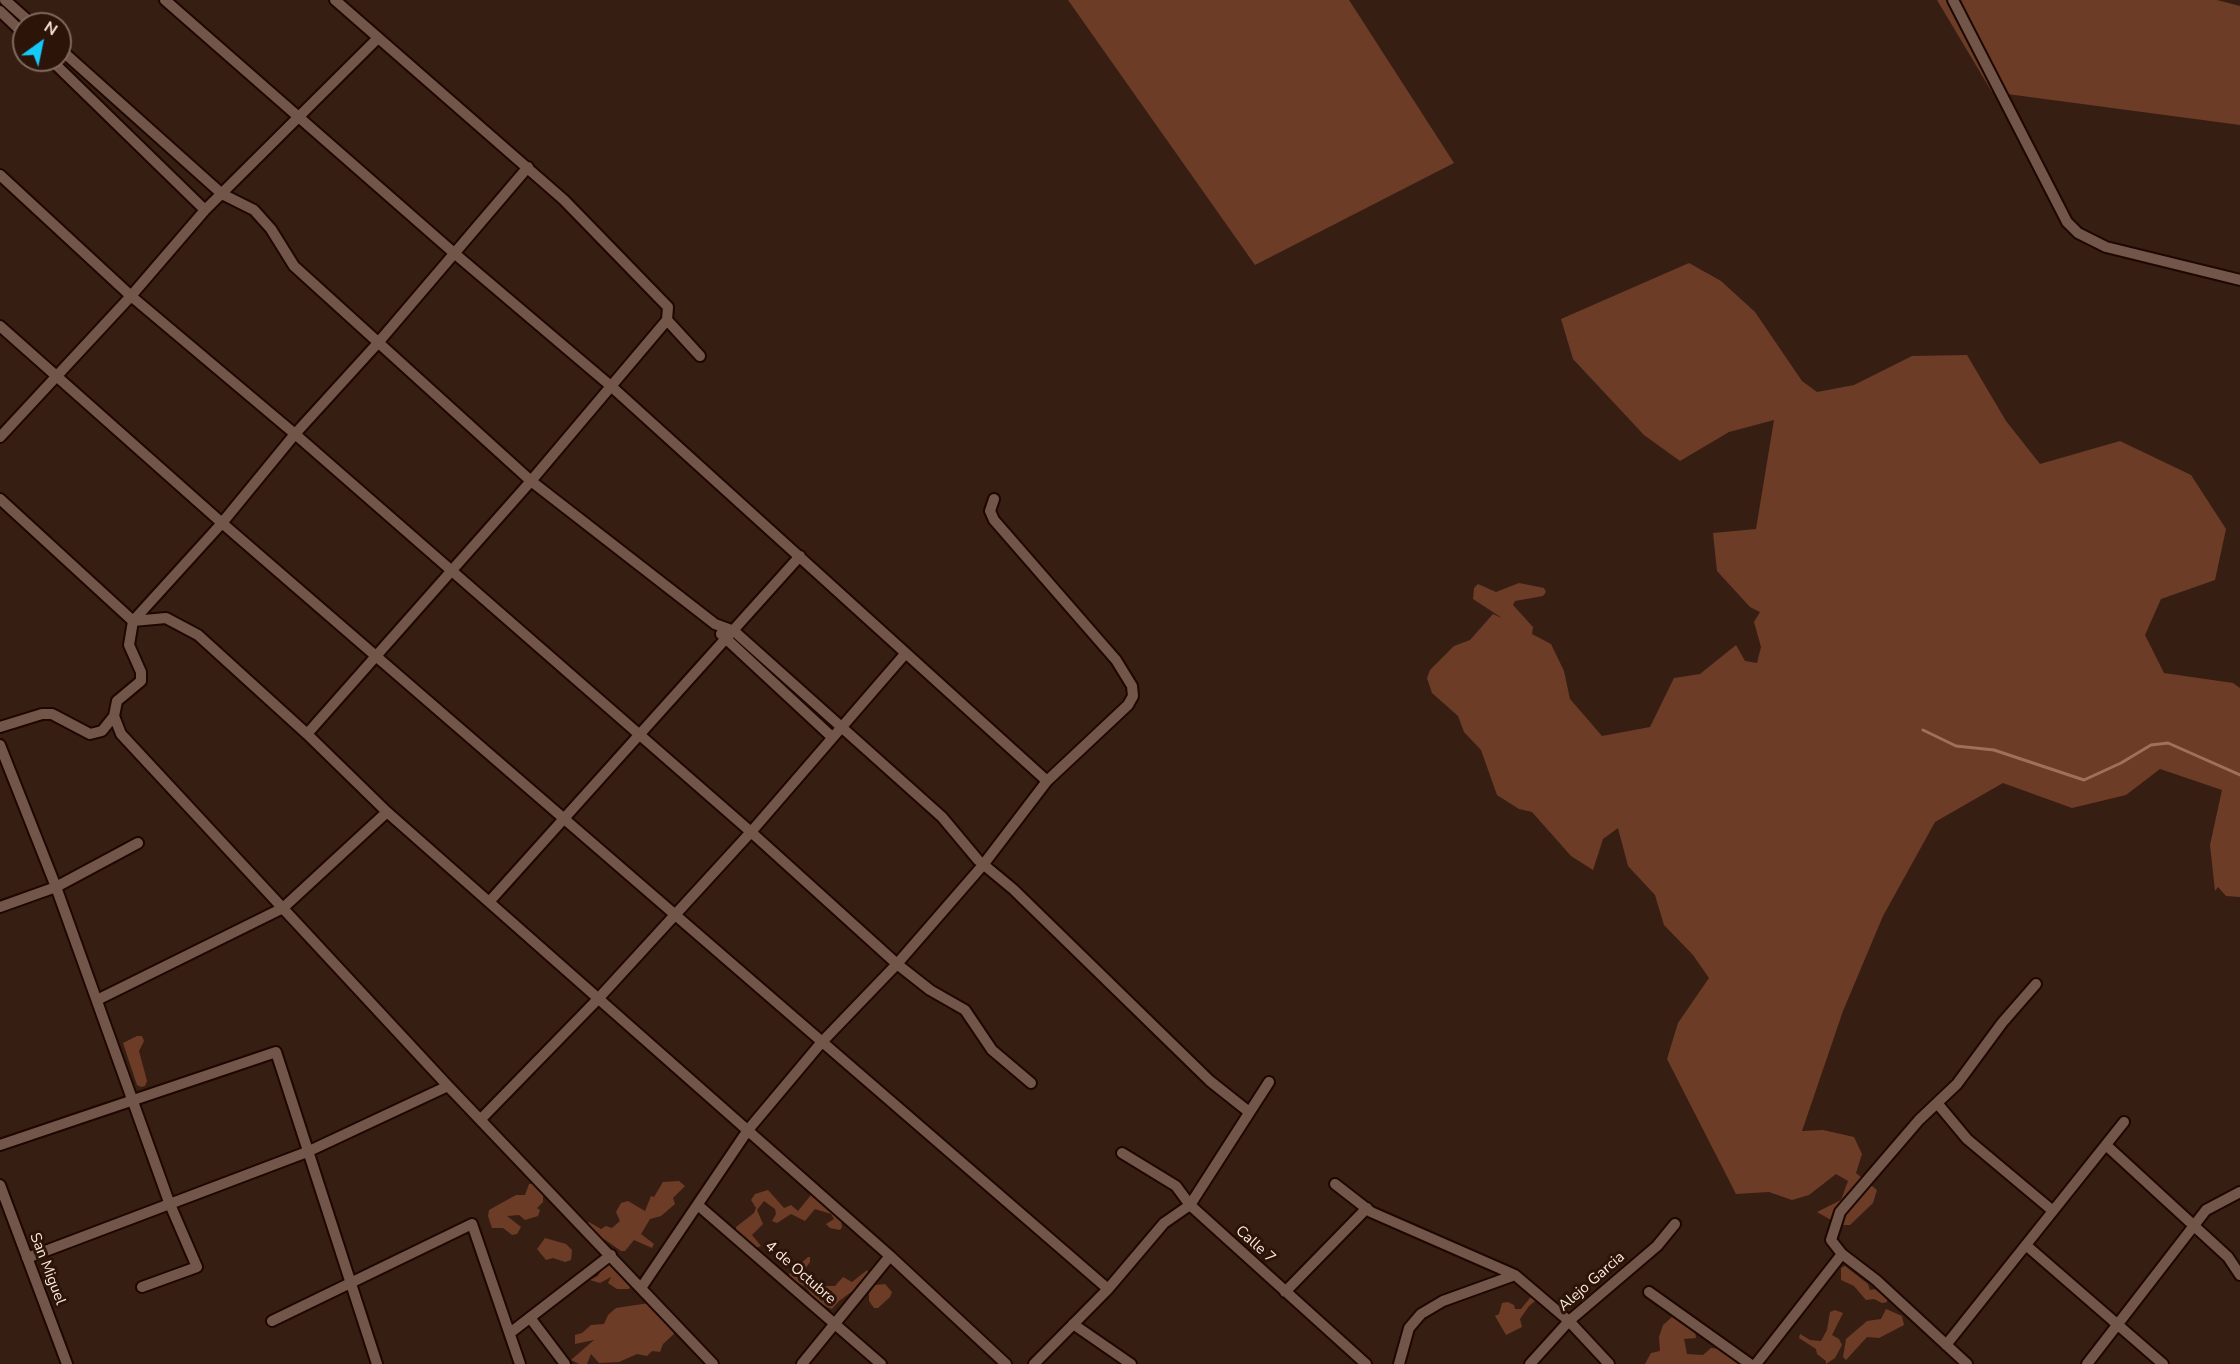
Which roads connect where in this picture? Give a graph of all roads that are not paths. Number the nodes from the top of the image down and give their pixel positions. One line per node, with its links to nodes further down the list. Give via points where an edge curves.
1 (5, 0): 6 (street)
2 (165, 0): 11 (street)
3 (335, 0): 8 (street)
4 (1953, 0): 17 (street, via 2067,222 2106,247)
5 (0, 11): 7 (street)
6 (18, 12)
7 (12, 22)
8 (378, 38): 11 (street); 12 (street)
9 (72, 60): 14 (street)
10 (63, 72): 15 (street)
11 (299, 118): 14 (street); 16 (street)
12 (528, 167): 16 (street); 19 (street, via 668,307)
13 (0, 175): 18 (street)
14 (222, 194): 15 (street); 21 (street, via 254,210 294,266)
15 (205, 210): 18 (street)
16 (454, 254): 21 (street); 24 (street)
17 (2240, 280)
18 (131, 296): 23 (street); 25 (street)
19 (667, 320): 22 (street); 24 (street)
20 (0, 326): 23 (street)
21 (377, 344): 25 (street); 27 (street)
22 (700, 356)
23 (58, 376): 26 (street); 30 (street)
24 (612, 387): 27 (street); 31 (street)
25 (295, 434): 30 (street); 32 (street)
26 (0, 437)
27 (531, 481): 32 (street); 34 (street)
28 (0, 499): 33 (street)
29 (994, 499): 46 (street, via 990,511 994,520 1116,660 1133,696)
30 (222, 523): 33 (street); 38 (street)
31 (800, 556): 35 (street); 37 (street)
32 (452, 572): 38 (street); 43 (street)
33 (133, 621): 39 (street, via 129,645 141,681 117,701); 42 (street, via 166,618 188,628)
34 (715, 624): 35 (street); 36 (street)
35 (734, 630): 36 (street); 41 (street)
36 (725, 640): 43 (street); 44 (street)
37 (905, 654): 41 (street); 46 (street)
38 (377, 655): 42 (street); 48 (street)
39 (114, 716): 40 (street, via 102,731 90,734 52,714); 55 (street, via 121,734)
40 (0, 727)
41 (841, 727): 44 (street); 51 (street, via 942,818)
42 (307, 734): 47 (street)
43 (638, 735): 48 (street); 49 (street)
44 (832, 737): 49 (street)
45 (0, 745): 52 (street)
46 (1047, 781): 51 (street)
47 (387, 813): 53 (street); 55 (street)
48 (565, 821): 53 (street); 56 (street)
49 (751, 832): 56 (street); 57 (street)
50 (138, 843): 52 (street)
51 (984, 865): 57 (street); 67 (street, via 1210,1081)
52 (56, 886): 54 (street); 59 (street)
53 (489, 902): 60 (street)
54 (0, 907)
55 (283, 908): 59 (street); 64 (street)
56 (675, 914): 60 (street); 61 (street)
57 (897, 964): 61 (street); 63 (street, via 930,990 965,1010 992,1050)
58 (2036, 984): 66 (street, via 1957,1084)
59 (97, 999): 65 (street)
60 (597, 1000): 68 (street); 70 (street)
61 (821, 1043): 70 (street); 96 (street)
62 (1269, 1082): 67 (street)
63 (1031, 1083)
64 (448, 1086): 68 (street); 73 (street)
65 (132, 1100): 71 (street); 73 (street, via 276,1052); 78 (street)
66 (1937, 1103): 83 (street, via 1967,1139); 87 (street, via 1840,1212 1831,1240)
67 (1249, 1112): 80 (street)
68 (481, 1119): 88 (street)
69 (2124, 1122): 72 (street)
70 (748, 1130): 81 (street); 89 (street)
71 (0, 1145)
72 (2106, 1145): 83 (street); 85 (street)
73 (308, 1152): 78 (street); 93 (street)
74 (1122, 1153): 80 (street, Calle 7, via 1168,1180)
75 (1335, 1184): 82 (street)
76 (0, 1185): 79 (street, San Miguel)
77 (2240, 1192): 85 (street, via 2206,1210)
78 (169, 1202): 90 (street); 94 (street, via 197,1267)
79 (3, 1203): 90 (street, San Miguel)
80 (1190, 1205): 96 (street, via 1164,1223); 97 (street, Calle 7)
81 (699, 1206): 95 (street); 102 (street, 4 de Octubre)
82 (1367, 1208): 91 (street); 97 (street)
83 (2053, 1211): 86 (street)
84 (1675, 1224): 100 (street, Alejo Garcia, via 1657,1246)
85 (2194, 1224): 92 (street, via 2228,1257); 104 (street)
86 (2026, 1246): 104 (street); 106 (street)
87 (1842, 1254): 106 (street); 123 (street)
88 (611, 1255): 95 (street); 99 (street)
89 (890, 1256): 102 (street); 115 (street)
90 (27, 1258): 108 (street, San Miguel)
91 (1515, 1275): 100 (street); 119 (street, via 1443,1301 1421,1314 1409,1329)
92 (2240, 1275)
93 (350, 1283): 101 (street); 105 (street, via 472,1224); 109 (street)
94 (142, 1287)
95 (641, 1288): 112 (street)
96 (1108, 1289): 103 (street)
97 (1285, 1292): 118 (street, Calle 7)
98 (1649, 1292): 122 (street)
99 (531, 1319): 105 (street); 111 (street)
100 (1569, 1321): 120 (street, Alejo Garcia); 121 (street)
101 (272, 1322)
102 (835, 1323): 113 (street); 114 (street, 4 de Octubre)
103 (1073, 1324): 116 (street); 117 (street)
104 (2117, 1325): 124 (street); 125 (street)
105 (510, 1333): 110 (street)
106 (1946, 1345): 107 (street)
107 (1964, 1363)
108 (67, 1364)
109 (377, 1364)
110 (520, 1364)
111 (565, 1364)
112 (713, 1364)
113 (802, 1364)
114 (881, 1364)
115 (1006, 1364)
116 (1034, 1364)
117 (1131, 1364)
118 (1366, 1364)
119 (1399, 1364)
120 (1530, 1364)
121 (1609, 1364)
122 (1750, 1364)
123 (1756, 1364)
124 (2087, 1364)
125 (2163, 1364)

